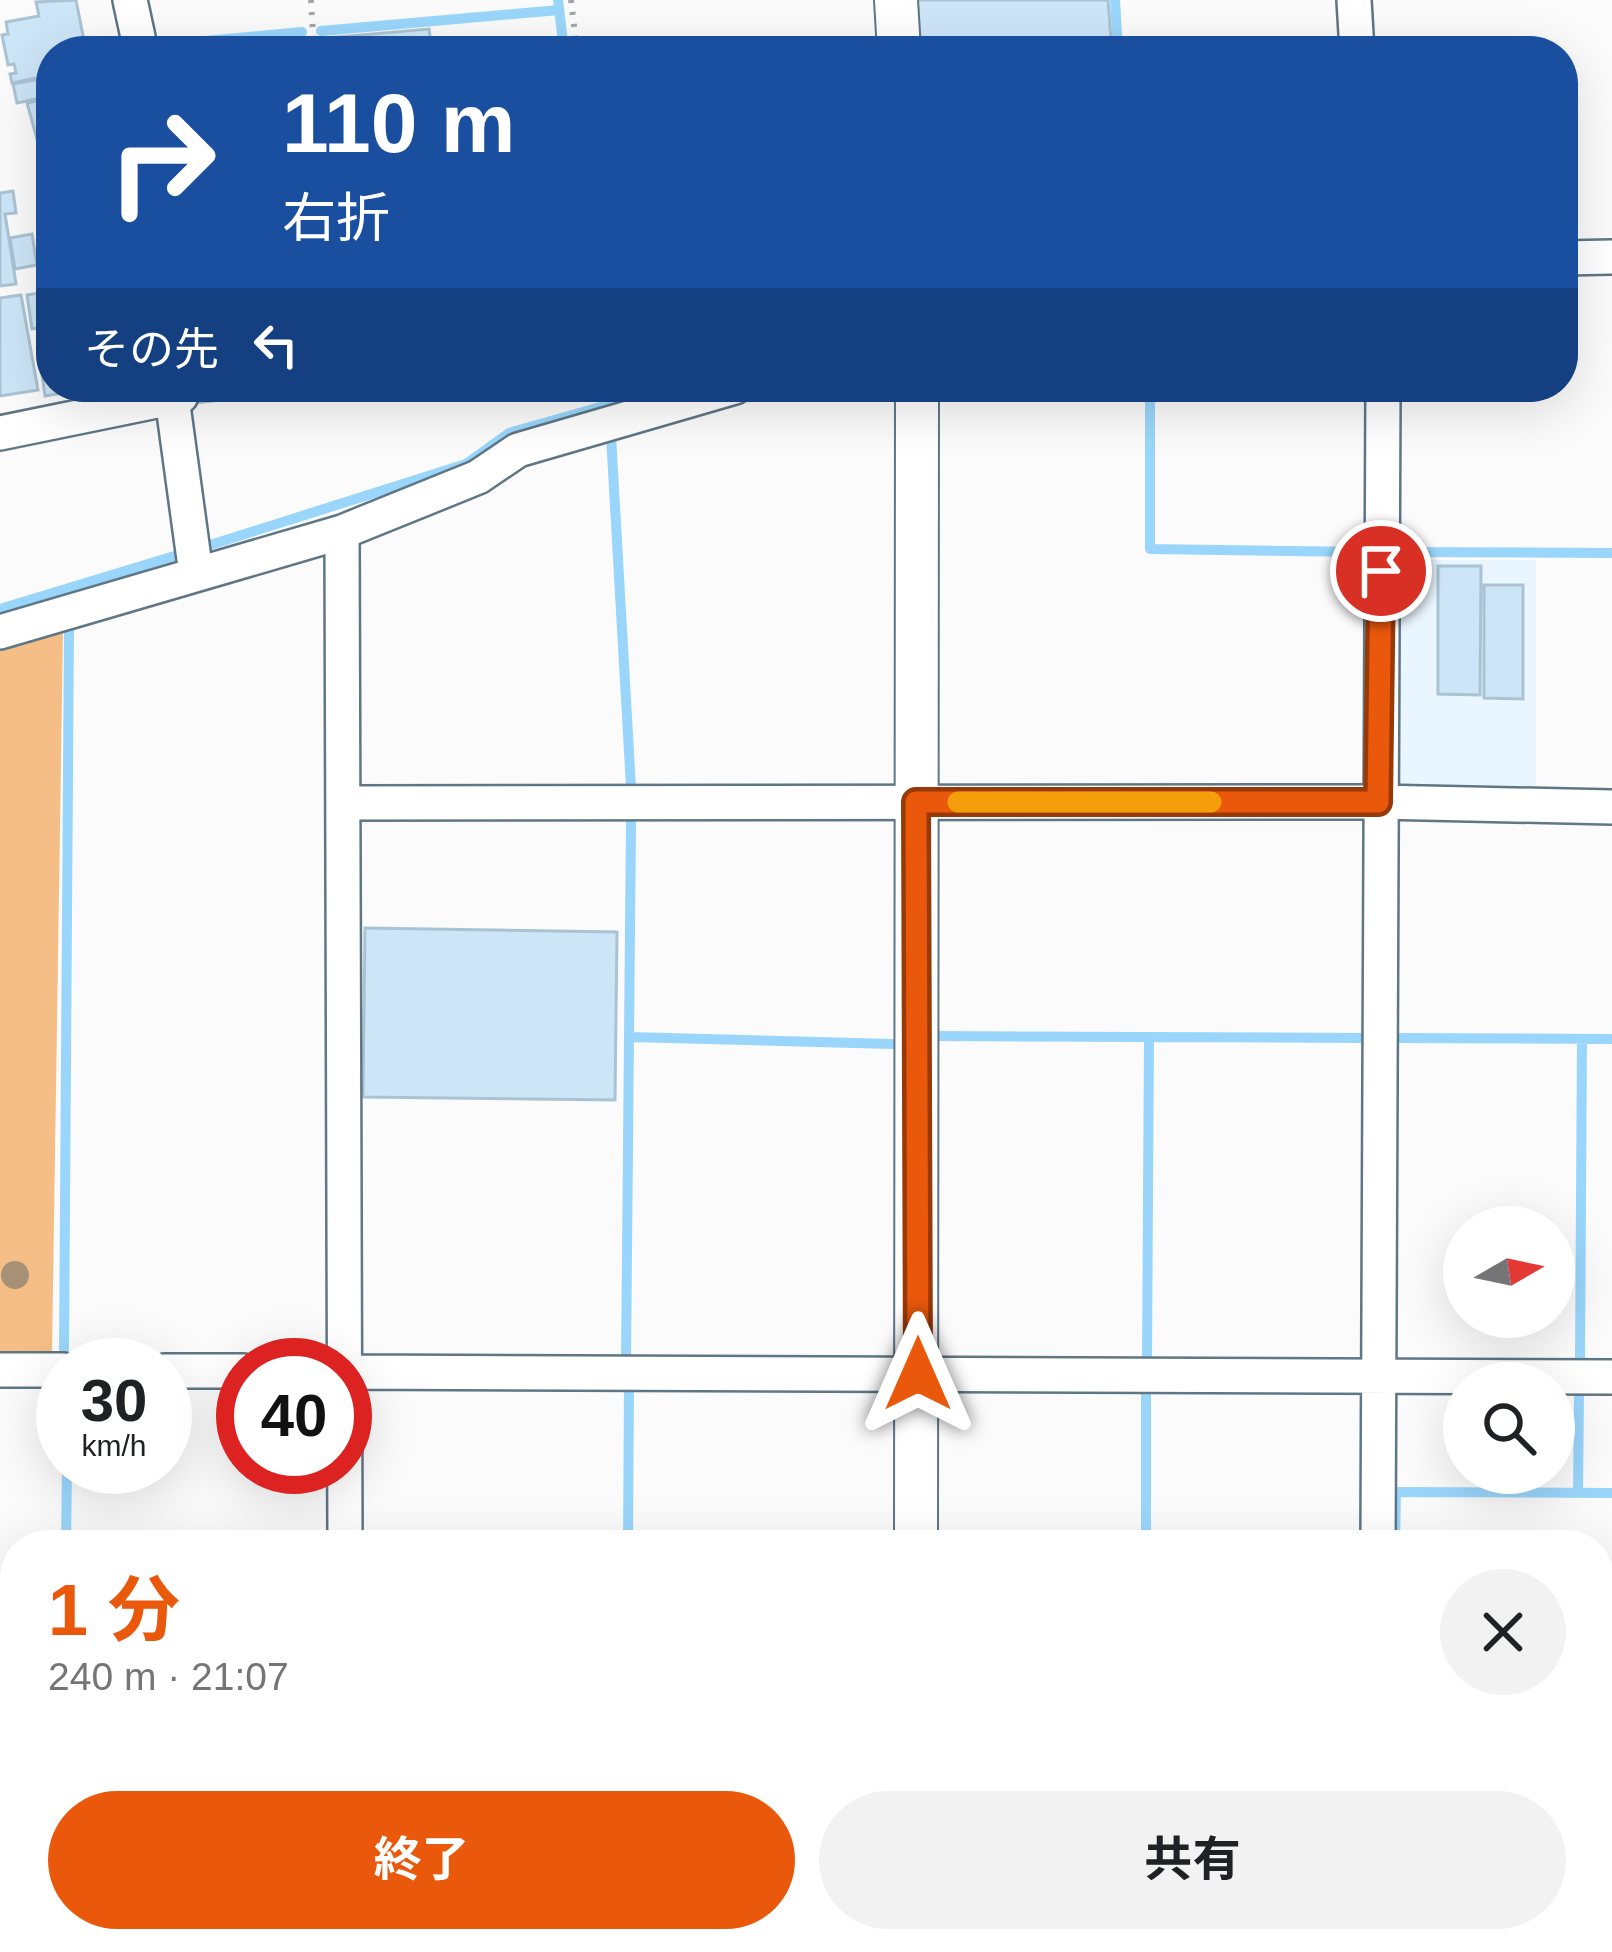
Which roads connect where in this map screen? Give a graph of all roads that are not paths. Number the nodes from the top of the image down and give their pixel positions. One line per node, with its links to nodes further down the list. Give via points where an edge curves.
1 (130, 0): 4 (street)
2 (896, 0): 5 (street)
3 (1354, 0): 6 (street)
4 (138, 36)
5 (898, 36)
6 (1357, 36)
7 (1612, 257): 8 (street)
8 (1578, 258)
9 (134, 402): 14 (street)
10 (177, 402): 16 (street)
11 (683, 402): 15 (street, via 518,450 478,477)
12 (917, 402): 18 (street)
13 (1383, 402): 19 (street)
14 (0, 434)
15 (342, 532): 16 (street); 20 (street)
16 (196, 574): 17 (street)
17 (0, 632)
18 (916, 802): 19 (street); 20 (street); 26 (street)
19 (1378, 802): 21 (street); 27 (street)
20 (343, 803): 22 (street)
21 (1612, 807)
22 (345, 1338)
23 (0, 1370): 24 (street)
24 (36, 1370)
25 (372, 1372): 26 (street)
26 (918, 1374): 27 (street); 31 (street)
27 (1378, 1376): 28 (street); 32 (street)
28 (1612, 1377)
29 (346, 1494): 30 (street)
30 (346, 1530)
31 (916, 1530)
32 (1378, 1530)

